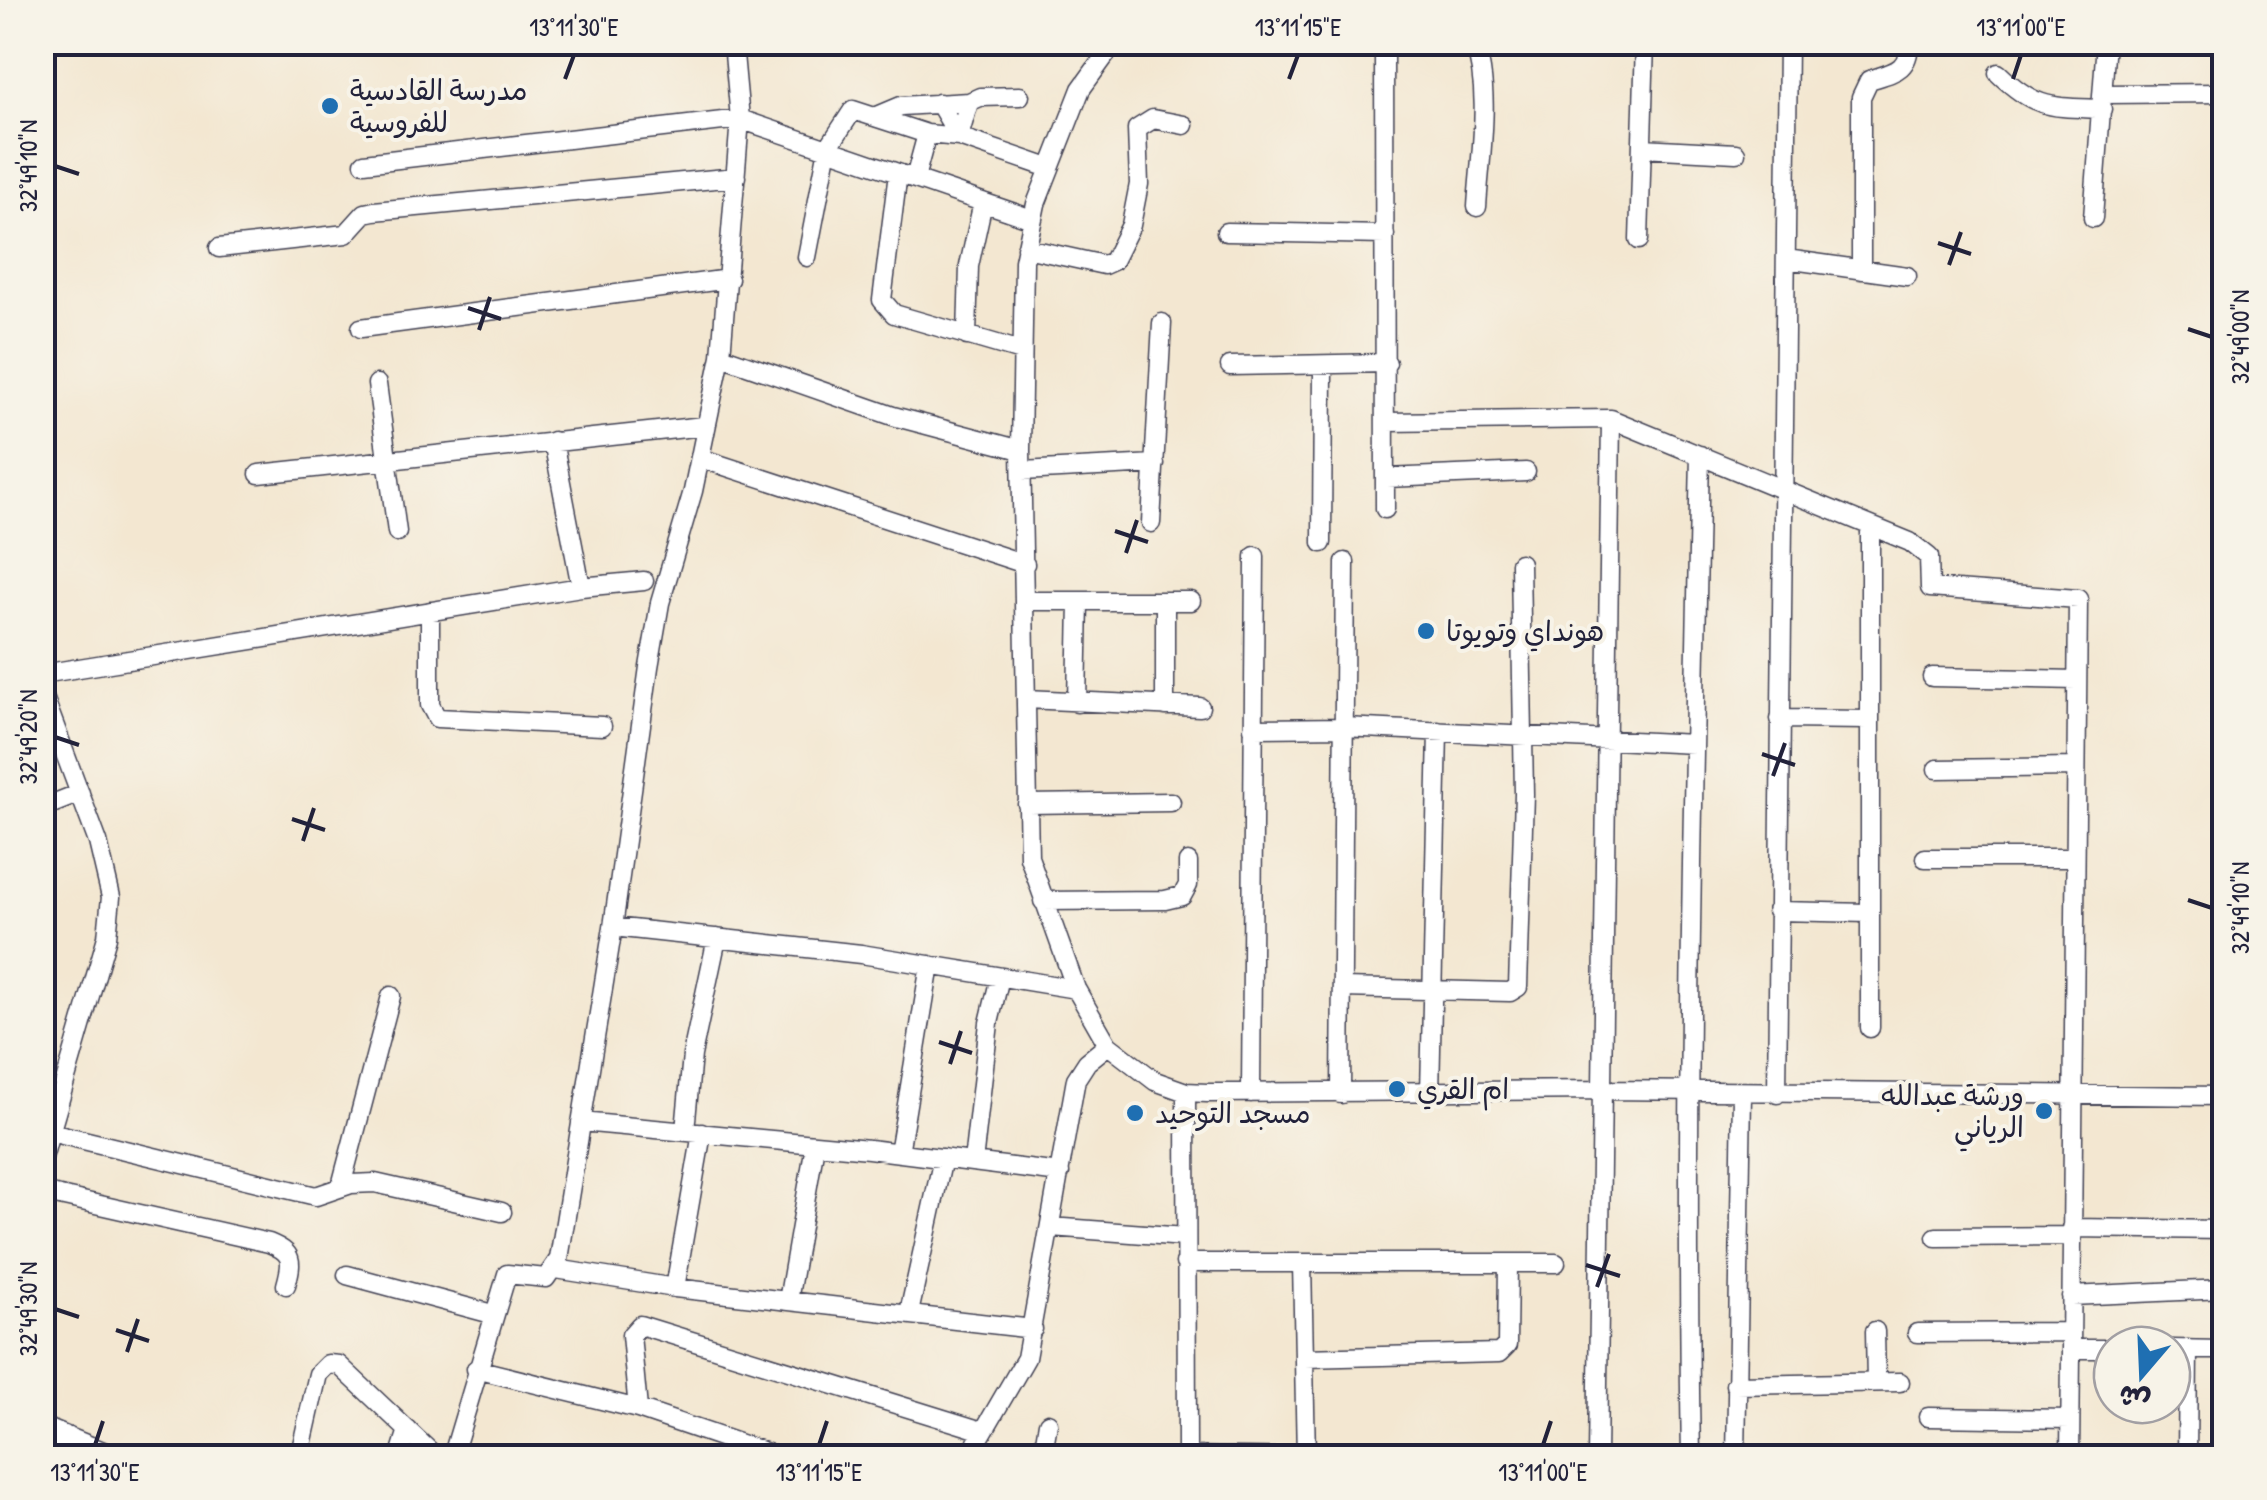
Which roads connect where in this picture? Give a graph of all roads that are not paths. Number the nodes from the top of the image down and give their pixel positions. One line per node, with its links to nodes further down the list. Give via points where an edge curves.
1 (726, 42): 16 (street, via 734,54)
2 (1115, 42): 24 (street, via 1081,89)
3 (1384, 42): 32 (street)
4 (1474, 42): 28 (street, via 1482,101)
5 (1645, 42): 21 (street)
6 (1788, 42): 37 (street)
7 (1909, 42): 38 (street, via 1902,70 1869,80 1861,98)
8 (2106, 42): 12 (street)
9 (1998, 73): 12 (street, via 2042,106)
10 (2224, 93): 12 (street)
11 (1020, 96): 13 (street)
12 (2103, 101): 29 (street)
13 (969, 102): 14 (street); 19 (street)
14 (939, 103): 15 (street, via 901,106); 19 (street)
15 (875, 117): 18 (street); 20 (street, via 853,110)
16 (740, 119): 20 (street); 23 (street); 26 (street)
17 (1184, 125): 35 (street, via 1153,119 1137,129 1131,225 1113,261)
18 (927, 134): 19 (street); 25 (street)
19 (960, 137): 24 (street)
20 (828, 148): 25 (street); 36 (street)
21 (1642, 148): 22 (street); 33 (street)
22 (1736, 153)
23 (364, 163)
24 (1050, 168): 30 (street)
25 (906, 175): 27 (street); 43 (street, via 882,300 894,314)
26 (736, 176): 34 (street, via 374,210 346,234); 40 (street)
27 (983, 202): 30 (street); 43 (street, via 969,266)
28 (1477, 207)
29 (2094, 218)
30 (1032, 219): 35 (street)
31 (1226, 232): 32 (street)
32 (1386, 235): 46 (street)
33 (1639, 240)
34 (219, 248)
35 (1026, 248): 44 (street)
36 (807, 256)
37 (1786, 258): 38 (street); 63 (street)
38 (1860, 270): 39 (street)
39 (1907, 276)
40 (729, 279): 42 (street); 45 (street)
41 (1162, 323): 58 (street)
42 (361, 328)
43 (967, 336): 44 (street)
44 (1021, 351): 54 (street)
45 (721, 356): 52 (street); 54 (street, via 893,416)
46 (1387, 363): 48 (street); 51 (street)
47 (1230, 366): 48 (street)
48 (1323, 366): 68 (street)
49 (376, 384): 57 (street)
50 (1611, 419): 51 (street); 55 (street); 95 (street)
51 (1387, 422): 62 (street)
52 (704, 426): 53 (street); 56 (street)
53 (554, 441): 57 (street); 74 (street)
54 (1021, 450): 59 (street)
55 (1700, 455): 63 (street); 96 (street)
56 (700, 458): 72 (street); 109 (street, via 660,603)
57 (386, 464): 61 (street); 67 (street)
58 (1155, 464): 59 (street); 65 (street)
59 (1022, 471): 72 (street)
60 (1526, 472): 62 (street)
61 (259, 474)
62 (1387, 478): 64 (street)
63 (1783, 490): 66 (street); 88 (street)
64 (1385, 508)
65 (1151, 523)
66 (1870, 529): 82 (street, via 1929,556 1930,588 2078,599); 89 (street)
67 (397, 532)
68 (1322, 543)
69 (1255, 556): 92 (street)
70 (1345, 562): 91 (street)
71 (1520, 563): 94 (street)
72 (1025, 564): 76 (street)
73 (644, 581): 74 (street)
74 (581, 588): 79 (street)
75 (1165, 600): 77 (street); 78 (street); 86 (street)
76 (1026, 601): 78 (street); 84 (street)
77 (1192, 601)
78 (1078, 602): 85 (street)
79 (430, 612): 80 (street); 90 (street, via 430,706 437,718)
80 (42, 674)
81 (1932, 677): 82 (street)
82 (2076, 680): 97 (street)
83 (42, 692): 99 (street)
84 (1026, 699): 85 (street); 101 (street)
85 (1078, 703): 86 (street)
86 (1165, 706): 87 (street)
87 (1200, 707)
88 (1780, 719): 89 (street); 107 (street)
89 (1868, 720): 108 (street)
90 (602, 726)
91 (1344, 727): 92 (street); 93 (street); 113 (street)
92 (1253, 728): 122 (street)
93 (1438, 730): 94 (street); 115 (street)
94 (1523, 734): 95 (street); 115 (street, via 1518,987)
95 (1607, 740): 96 (street); 119 (street)
96 (1694, 744): 121 (street)
97 (2076, 767): 98 (street); 104 (street)
98 (1936, 769)
99 (80, 793): 102 (street); 130 (street, via 109,882 111,918)
100 (1171, 802): 101 (street)
101 (1027, 804): 106 (street, via 1029,857)
102 (42, 808)
103 (1925, 858): 104 (street)
104 (2075, 858): 127 (street)
105 (1188, 862): 106 (street, via 1182,896)
106 (1043, 901): 114 (street)
107 (1777, 911): 108 (street); 126 (street)
108 (1868, 912): 117 (street)
109 (613, 927): 110 (street); 129 (street)
110 (717, 938): 111 (street); 131 (street, via 692,1055)
111 (930, 965): 112 (street); 133 (street)
112 (1000, 976): 114 (street); 136 (street)
113 (1342, 988): 115 (street); 123 (street)
114 (1076, 989): 118 (street)
115 (1433, 990): 124 (street)
116 (391, 996): 138 (street)
117 (1870, 1028)
118 (1108, 1044): 120 (street, via 1131,1066); 137 (street, via 1076,1080)
119 (1604, 1090): 121 (street); 124 (street); 195 (street)
120 (1186, 1092): 122 (street); 144 (street)
121 (1693, 1092): 125 (street); 196 (street, via 1686,1228)
122 (1251, 1093): 123 (street)
123 (1341, 1094): 124 (street)
124 (1430, 1094)
125 (1742, 1094): 126 (street); 171 (street)
126 (1778, 1094): 127 (street)
127 (2072, 1094): 128 (street); 143 (street)
128 (2224, 1096)
129 (581, 1122): 131 (street); 150 (street)
130 (50, 1132): 135 (street); 138 (street, via 316,1196)
131 (694, 1132): 132 (street); 153 (street)
132 (815, 1145): 133 (street); 156 (street)
133 (899, 1153): 134 (street)
134 (943, 1158): 136 (street); 158 (street)
135 (42, 1161)
136 (973, 1162): 137 (street)
137 (1060, 1173): 141 (street)
138 (341, 1186): 140 (street, via 375,1183)
139 (42, 1192): 152 (street, via 269,1243 291,1257)
140 (502, 1212)
141 (1051, 1227): 144 (street); 159 (street)
142 (2224, 1230): 143 (street)
143 (2071, 1232): 145 (street); 155 (street)
144 (1185, 1237): 146 (street)
145 (1936, 1238)
146 (1184, 1263): 147 (street); 181 (street)
147 (1302, 1263): 148 (street); 167 (street)
148 (1508, 1263): 149 (street); 167 (street, via 1507,1346 1499,1352)
149 (1556, 1263)
150 (556, 1269): 153 (street); 157 (street, via 546,1278 508,1274)
151 (348, 1275): 157 (street)
152 (286, 1284)
153 (675, 1288): 156 (street)
154 (2224, 1289): 155 (street)
155 (2071, 1296): 162 (street)
156 (788, 1301): 158 (street)
157 (492, 1314): 168 (street)
158 (909, 1314): 159 (street)
159 (1034, 1329): 164 (street)
160 (1875, 1330): 169 (street)
161 (1917, 1334): 162 (street)
162 (2071, 1341): 163 (street); 174 (street)
163 (2092, 1346)
164 (1027, 1349): 178 (street); 192 (street)
165 (2192, 1349): 166 (street)
166 (2221, 1350)
167 (1304, 1358): 182 (street)
168 (476, 1369): 172 (street); 189 (street)
169 (1876, 1382): 170 (street); 171 (street)
170 (1900, 1382)
171 (1734, 1385): 197 (street)
172 (638, 1409): 178 (street, via 630,1336 640,1325); 190 (street)
173 (1928, 1417): 174 (street)
174 (2070, 1418): 198 (street)
175 (1048, 1424): 193 (street)
176 (2185, 1425): 199 (street)
177 (42, 1426): 185 (street)
178 (976, 1429): 191 (street)
179 (408, 1430): 186 (street, via 339,1365 328,1364 318,1374); 187 (street); 188 (street)
180 (48, 1442): 183 (street); 184 (street)
181 (1187, 1457): 182 (street)
182 (1306, 1457): 194 (street)
183 (69, 1458)
184 (99, 1458)
185 (120, 1458)
186 (299, 1458)
187 (399, 1458)
188 (437, 1458)
189 (452, 1458)
190 (782, 1458)
191 (958, 1458)
192 (968, 1458)
193 (1042, 1458)
194 (1315, 1458)
195 (1597, 1458)
196 (1690, 1458)
197 (1736, 1458)
198 (2070, 1458)
199 (2187, 1458)

